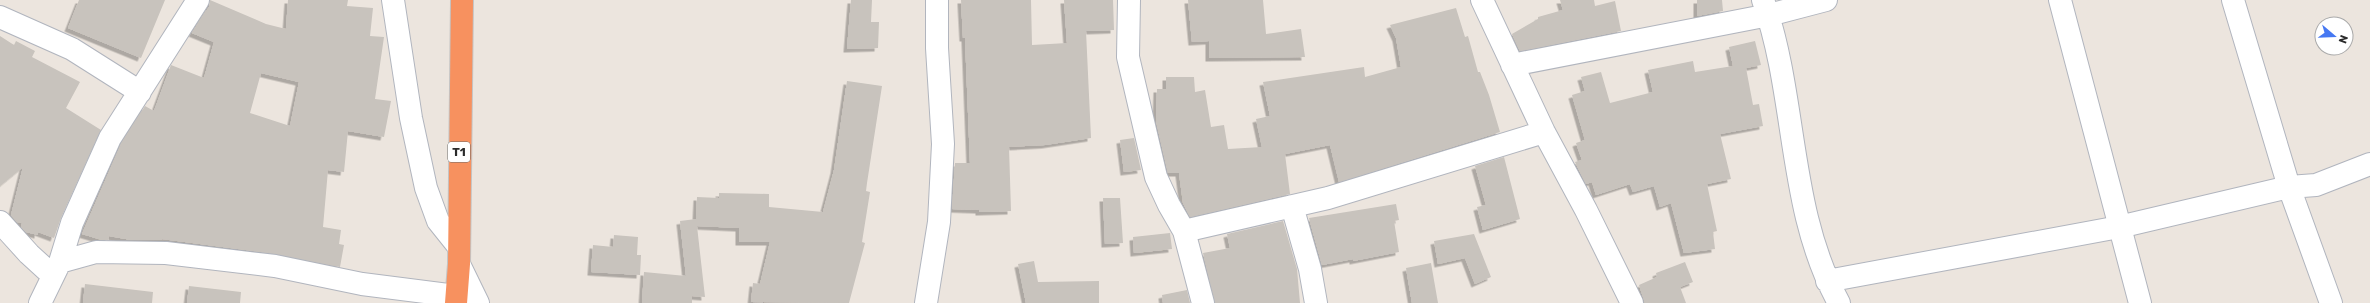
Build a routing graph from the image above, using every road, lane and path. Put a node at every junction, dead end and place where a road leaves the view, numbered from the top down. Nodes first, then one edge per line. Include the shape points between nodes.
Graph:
1 (198, 0) edge
2 (393, 0) edge
3 (462, 0) edge
4 (938, 0) edge
5 (1129, 0) edge
6 (1482, 0) edge
7 (1826, 0) edge
8 (2060, 0) edge
9 (2233, 0) edge
10 (1766, 7) edge
11 (0, 17) edge
12 (1512, 66) junction
13 (140, 92) junction
14 (1544, 132) junction
15 (2370, 164) edge
16 (2289, 187) junction
17 (1292, 206) junction
18 (0, 222) edge
19 (2119, 227) junction
20 (1184, 231) junction
21 (458, 255) junction
22 (57, 269) junction
23 (1827, 281) junction
24 (456, 300) edge
25 (40, 303) edge
26 (478, 303) edge
27 (926, 303) edge
28 (1203, 303) edge
29 (1316, 303) edge
30 (1632, 303) edge
31 (1839, 303) edge
32 (2140, 303) edge
33 (2331, 303) edge

1 - 13 street
2 - 21 street via 411,118 426,188 438,221
3 - 21 highway, T1
4 - 27 street via 937,48 943,144 939,222
5 - 20 street via 1128,57 1156,177
6 - 12 street
7 - 10 street
8 - 19 street
9 - 16 street
10 - 12 street
10 - 23 street via 1786,101 1802,199 1812,241
11 - 13 street via 72,49
12 - 14 street
13 - 22 street via 110,138 96,167 72,223
14 - 17 street via 1328,198
14 - 30 street
15 - 16 street via 2316,185
16 - 19 street
16 - 33 street
17 - 20 street
17 - 29 street via 1310,269
18 - 22 street via 29,254
19 - 23 street
19 - 32 street
20 - 28 street
21 - 24 highway, T1
21 - 26 street
22 - 24 street via 96,252 166,253 274,266
22 - 25 street
23 - 31 street

